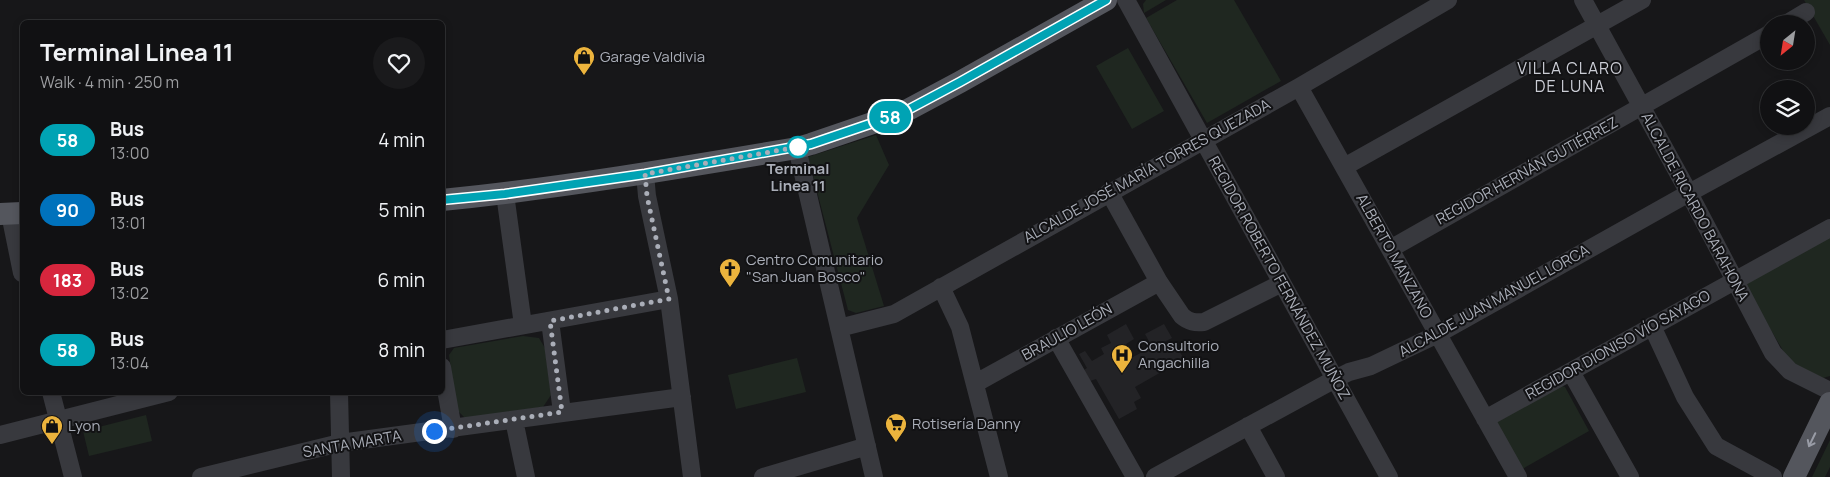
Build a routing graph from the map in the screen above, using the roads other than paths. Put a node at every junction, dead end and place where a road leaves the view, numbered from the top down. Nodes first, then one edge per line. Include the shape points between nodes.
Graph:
1 (1106, 0) edge
2 (1126, 0) edge
3 (1448, 0) edge
4 (1583, 0) edge
5 (1642, 0) edge
6 (1806, 12) dead end
7 (1801, 15) edge
8 (1597, 26) junction
9 (1760, 39) edge
10 (1299, 87) junction
11 (1641, 107) junction
12 (1830, 116) edge
13 (1203, 140) junction
14 (797, 148) junction
15 (1344, 167) junction
16 (645, 174) junction
17 (1109, 192) junction
18 (1689, 193) junction
19 (505, 194) junction
20 (445, 200) edge
21 (11, 214) edge
22 (1830, 228) edge
23 (1390, 249) junction
24 (20, 261) edge
25 (1734, 280) junction
26 (1159, 282) junction
27 (1282, 283) junction
28 (941, 287) junction
29 (669, 299) junction
30 (550, 321) junction
31 (523, 325) junction
32 (1652, 326) junction
33 (839, 328) junction
34 (1438, 334) junction
35 (1056, 338) junction
36 (445, 339) edge
37 (1571, 372) junction
38 (1335, 379) junction
39 (976, 383) junction
40 (445, 384) edge
41 (1830, 391) edge
42 (52, 395) edge
43 (158, 395) edge
44 (339, 395) edge
45 (682, 397) junction
46 (1830, 404) edge
47 (562, 412) junction
48 (1485, 419) junction
49 (514, 420) junction
50 (58, 421) junction
51 (1248, 426) junction
52 (453, 429) junction
53 (0, 435) edge
54 (340, 443) junction
55 (867, 446) junction
56 (1159, 476) edge
57 (73, 477) edge
58 (202, 477) edge
59 (341, 477) edge
60 (526, 477) edge
61 (692, 477) edge
62 (763, 477) edge
63 (874, 477) edge
64 (999, 477) edge
65 (1135, 477) edge
66 (1276, 477) edge
67 (1389, 477) edge
68 (1518, 477) edge
69 (1630, 477) edge
70 (1773, 477) edge
71 (1794, 477) edge

1 - 14 main road via 902,113
2 - 13 street, REGIDOR ROBERTO FERNÁNDEZ MUÑOZ
3 - 10 street, ALCALDE JOSÉ MARÍA TORRES QUEZADA
4 - 8 street, ALCALDE RICARDO BARAHONA
5 - 8 street
6 - 7 street
8 - 11 street, ALCALDE RICARDO BARAHONA
8 - 15 street
9 - 11 street, REGIDOR HERNÁN GUTIÉRREZ
10 - 13 street, ALCALDE JOSÉ MARÍA TORRES QUEZADA
10 - 15 street, ALBERTO MANZANO
11 - 18 street, ALCALDE RICARDO BARAHONA
11 - 23 street, REGIDOR HERNÁN GUTIÉRREZ
12 - 18 street, ALCALDE JUAN MANUEL LORCA
13 - 17 street, ALCALDE JOSÉ MARÍA TORRES QUEZADA
13 - 27 street, REGIDOR ROBERTO FERNÁNDEZ MUÑOZ
14 - 16 main road
14 - 33 street
15 - 23 street, ALBERTO MANZANO
16 - 19 main road
16 - 29 street
17 - 26 street
17 - 28 street, ALCALDE JOSÉ MARÍA TORRES QUEZADA
18 - 25 street, ALCALDE RICARDO BARAHONA
18 - 34 street, ALCALDE JUAN MANUEL LORCA
19 - 20 main road
19 - 31 street
21 - 24 street
22 - 25 street, REGIDOR DIONISO VÍO SAYAGO
23 - 34 street, ALBERTO MANZANO
25 - 32 street, REGIDOR DIONISO VÍO SAYAGO
25 - 41 street, ALCALDE RICARDO BARAHONA via 1773,353 1790,371
26 - 27 street via 1182,316 1198,323
26 - 35 street, BRAULIO LEÓN
27 - 38 street, REGIDOR ROBERTO FERNÁNDEZ MUÑOZ
28 - 33 street, ALCALDE JOSÉ MARÍA TORRES QUEZADA via 894,314
28 - 39 street via 960,327
29 - 30 street
29 - 45 street
30 - 31 street
30 - 47 street
31 - 36 street
32 - 37 street, REGIDOR DIONISO VÍO SAYAGO
32 - 70 street via 1685,397 1716,446
33 - 55 street
34 - 38 street, ALCALDE JUAN MANUEL LORCA
34 - 48 street, ALBERTO MANZANO
35 - 39 street, BRAULIO LEÓN
35 - 65 street
37 - 48 street, REGIDOR DIONISO VÍO SAYAGO
37 - 69 street
38 - 51 street, ALCALDE JUAN MANUEL LORCA
38 - 67 street, REGIDOR ROBERTO FERNÁNDEZ MUÑOZ
39 - 64 street
40 - 52 street
42 - 50 street
43 - 50 street
44 - 54 street
45 - 47 street, SANTA MARTA
45 - 61 street
46 -> 71 main road
47 - 49 street, SANTA MARTA
48 - 68 street, ALBERTO MANZANO
49 - 52 street, SANTA MARTA
49 - 60 street
50 - 53 street
50 - 57 street
51 - 56 street, ALCALDE JUAN MANUEL LORCA
51 - 66 street
52 - 54 street, SANTA MARTA
54 - 58 street, SANTA MARTA
54 - 59 street
55 - 62 street
55 - 63 street

